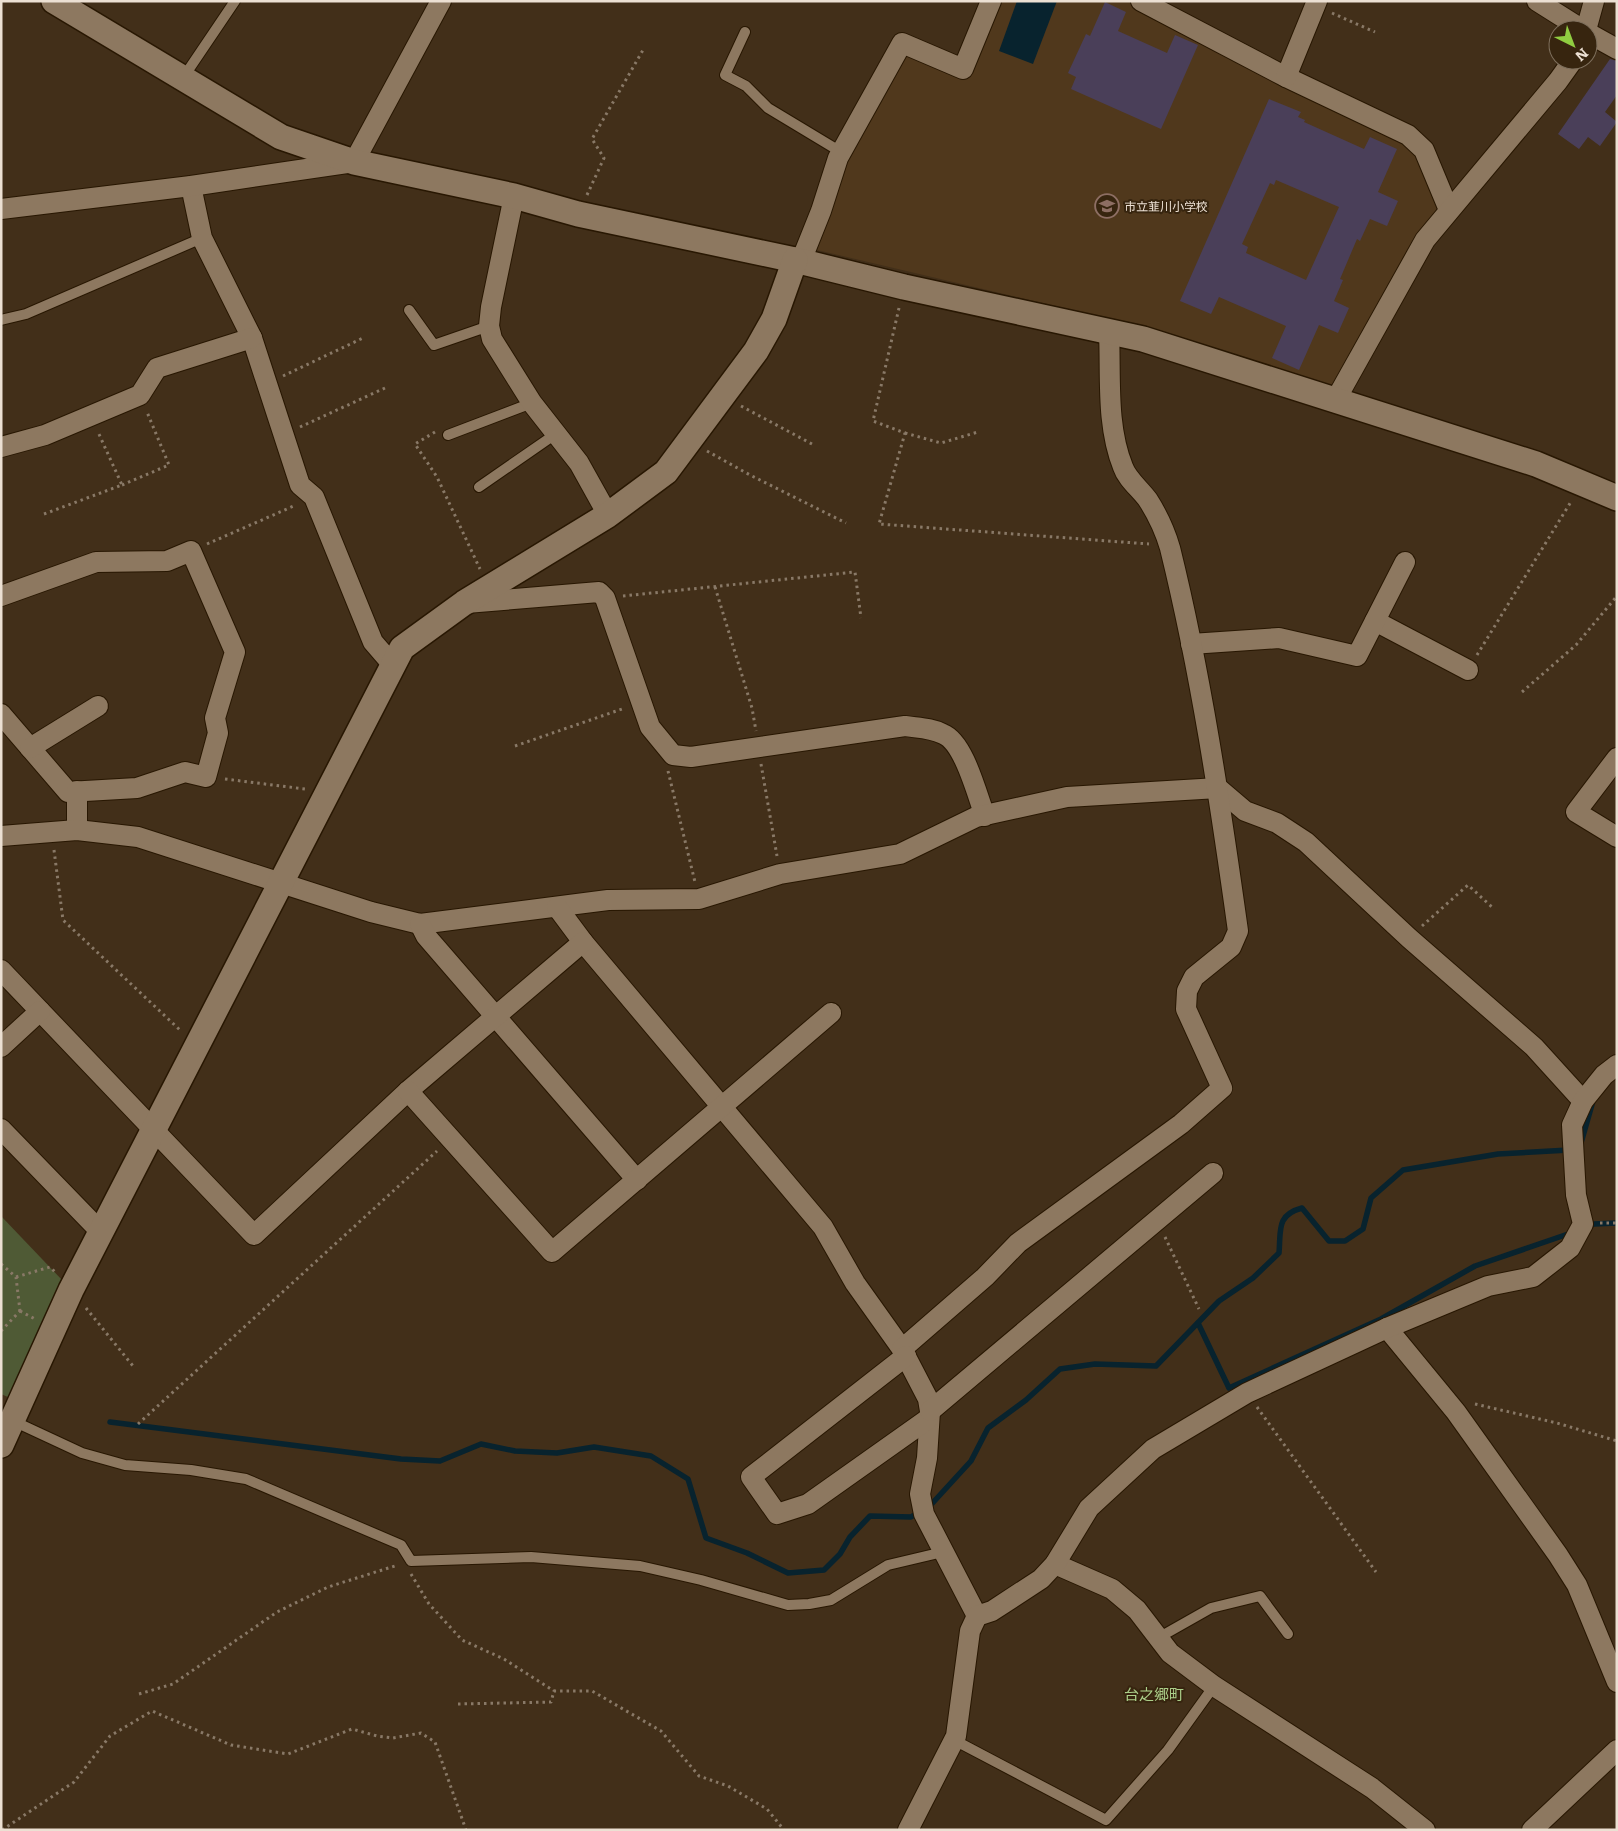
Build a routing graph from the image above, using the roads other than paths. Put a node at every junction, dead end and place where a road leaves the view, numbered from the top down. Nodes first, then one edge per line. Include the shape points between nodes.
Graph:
1 (54, 1) edge
2 (236, 1) edge
3 (440, 1) edge
4 (991, 1) edge
5 (1142, 1) edge
6 (1537, 1) edge
7 (1594, 1) edge
8 (1317, 3) edge
9 (1567, 20) edge
10 (1590, 20) edge
11 (745, 32) dead end
12 (1598, 39) edge
13 (1617, 49) edge
14 (1566, 70) edge
15 (183, 78) junction
16 (1286, 78) junction
17 (841, 152) junction
18 (354, 162) junction
19 (191, 186) junction
20 (514, 196) junction
21 (1, 209) edge
22 (1449, 210) junction
23 (202, 238) junction
24 (798, 260) junction
25 (409, 310) dead end
26 (1, 320) edge
27 (490, 326) junction
28 (1110, 332) junction
29 (252, 338) junction
30 (1335, 400) junction
31 (532, 403) junction
32 (444, 432) road end
33 (557, 433) junction
34 (1, 447) edge
35 (479, 487) dead end
36 (1617, 498) edge
37 (608, 515) junction
38 (1405, 562) dead end
39 (1, 596) edge
40 (464, 603) junction
41 (1375, 621) junction
42 (1192, 644) junction
43 (392, 664) junction
44 (1468, 670) road end
45 (98, 706) dead end
46 (1, 714) edge
47 (30, 748) junction
48 (1617, 758) edge
49 (1218, 788) junction
50 (78, 791) junction
51 (985, 816) junction
52 (77, 830) junction
53 (1, 836) edge
54 (1617, 837) edge
55 (280, 883) junction
56 (558, 907) junction
57 (420, 924) junction
58 (582, 942) junction
59 (1, 970) edge
60 (40, 1011) junction
61 (831, 1012) dead end
62 (495, 1017) junction
63 (1, 1047) edge
64 (1617, 1064) edge
65 (408, 1091) junction
66 (1583, 1101) junction
67 (723, 1108) junction
68 (1, 1129) edge
69 (153, 1130) junction
70 (1213, 1172) dead end
71 (637, 1180) junction
72 (100, 1231) junction
73 (1387, 1328) junction
74 (904, 1353) junction
75 (929, 1415) junction
76 (7, 1418) edge
77 (1, 1446) edge
78 (943, 1552) junction
79 (1055, 1564) junction
80 (977, 1616) junction
81 (1288, 1634) dead end
82 (1158, 1638) junction
83 (1617, 1682) edge
84 (1214, 1686) junction
85 (954, 1740) junction
86 (1617, 1750) edge
87 (908, 1830) edge
88 (1425, 1830) edge
89 (1532, 1830) edge

1 - 15 street
2 - 15 lane
3 - 18 street
4 - 17 street via 963,69 902,43
5 - 16 street
6 - 9 street
7 - 10 street
8 - 16 street
11 - 17 lane via 726,75 746,86 768,108
12 - 13 street
14 - 22 street
15 - 18 street via 281,137
16 - 22 street via 1408,134 1424,150
17 - 24 street
18 - 19 street
18 - 20 street
19 - 21 street
19 - 23 street
20 - 24 street via 578,214
20 - 27 street
22 - 30 street via 1425,240
23 - 26 lane via 26,314
23 - 29 street
24 - 28 street
24 - 37 street via 768,331 723,396 666,472
25 - 27 lane via 434,345
27 - 31 street via 492,340
28 - 30 street via 1143,339
28 - 42 street via 1113,428 1123,468 1148,500 1164,528
29 - 34 street via 157,368 140,395 45,435
29 - 43 street via 300,485 314,498 373,642
30 - 36 street via 1536,464
31 - 32 lane
31 - 33 street
33 - 35 lane
33 - 37 street via 579,463
37 - 40 street
38 - 41 street
39 - 50 street via 96,562 167,561 191,551 235,652 215,718 218,733 206,776 186,772 137,788
40 - 43 street via 402,648
40 - 51 street via 599,592 604,598 650,727 673,755 692,757 905,726 928,729 945,734 956,745
41 - 42 street via 1357,656 1279,638
41 - 44 street
42 - 49 street
43 - 55 street
45 - 47 street
46 - 47 street
47 - 50 street via 68,792
48 - 54 street via 1576,812
49 - 51 street via 1067,797
49 - 66 street via 1245,811 1277,823 1306,842 1409,938 1534,1046
49 - 74 street via 1238,931 1231,947 1194,977 1187,991 1186,1009 1222,1088 1181,1124 1018,1243
50 - 52 street
51 - 56 street via 900,854 780,874 699,899 608,900
52 - 53 street
52 - 55 street via 138,837
55 - 57 street
55 - 69 street
56 - 57 street
56 - 58 street
57 - 62 street via 426,936
58 - 62 street
58 - 67 street
59 - 60 street
60 - 63 street
60 - 69 street
61 - 67 street
62 - 65 street
62 - 71 street
64 - 66 street
65 - 69 street via 254,1235
65 - 71 street via 552,1252
66 - 73 street via 1572,1124 1576,1195 1583,1224 1570,1248 1533,1277 1488,1286
67 - 71 street
67 - 74 street via 823,1227 855,1283
68 - 72 street
69 - 72 street
70 - 75 street
72 - 76 street
73 - 79 street via 1247,1393 1153,1449 1088,1508
73 - 83 street via 1451,1406 1558,1555 1576,1585
74 - 75 street via 928,1398
74 - 75 street via 751,1477 777,1514 808,1504
75 - 78 street via 927,1458 920,1494 924,1514
76 - 77 street
76 - 78 lane via 82,1453 125,1465 192,1470 246,1480 401,1545 411,1561 531,1557 640,1566 788,1605 831,1600 888,1565
78 - 80 street
79 - 80 street via 1041,1579 992,1611
79 - 82 street via 1112,1589 1137,1610
80 - 85 street via 970,1631
81 - 82 lane via 1260,1596 1210,1608
82 - 84 street via 1170,1653
84 - 85 lane via 1168,1750 1106,1820
84 - 88 street via 1372,1788
85 - 87 street
86 - 89 street

